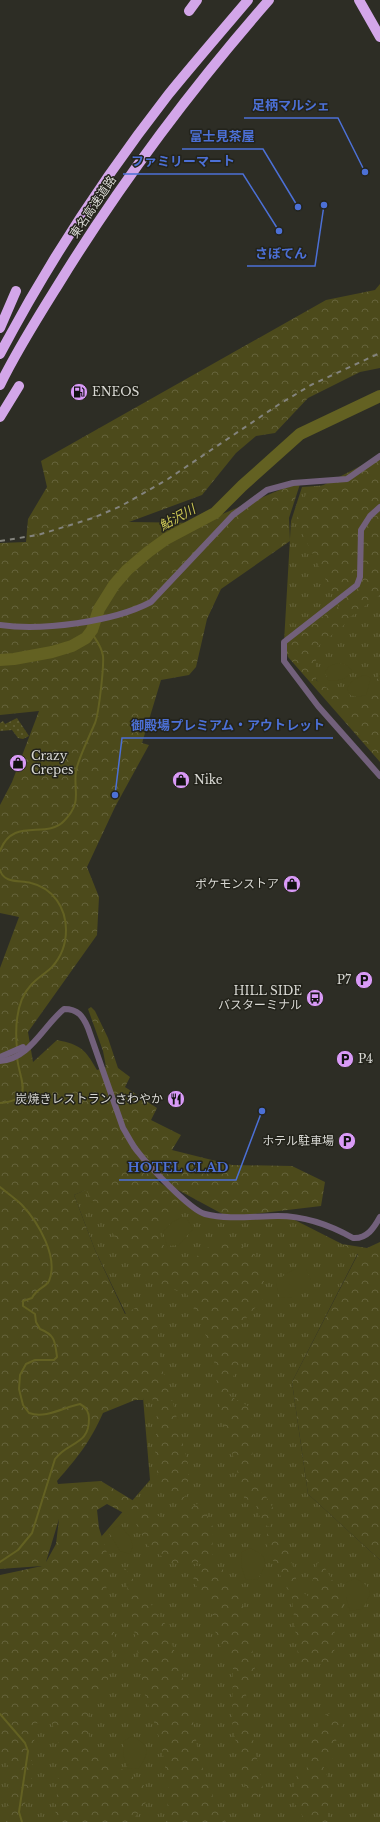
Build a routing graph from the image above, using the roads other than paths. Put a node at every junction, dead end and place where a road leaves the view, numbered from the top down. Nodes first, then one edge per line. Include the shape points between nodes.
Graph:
1 (197, 0) edge
2 (248, 0) edge
3 (269, 0) edge
4 (359, 0) edge
5 (189, 11) dead end
6 (380, 37) edge
7 (16, 291) dead end
8 (0, 328) edge
9 (0, 354) edge
10 (0, 384) edge
11 (19, 386) dead end
12 (0, 417) edge
13 (380, 456) edge
14 (380, 507) edge
15 (0, 625) edge
16 (380, 776) edge
17 (1, 1059) edge
18 (380, 1217) edge

1 - 5 highway
2 - 9 highway, 東名高速道路 via 168,96 111,172 82,215
3 - 10 highway, 東名高速道路 via 134,169 68,269
4 - 6 highway
7 - 8 highway
11 - 12 highway
13 - 15 street via 347,479 293,483 267,490 229,519 151,602 136,610 65,624 15,627
14 - 16 street via 361,530 360,577 357,585 284,642 283,650 284,661 318,706
17 - 18 street via 32,1044 55,1016 64,1010 76,1011 81,1014 88,1028 129,1139 143,1158 197,1211 212,1215 259,1218 295,1217 325,1223 353,1238 368,1234

